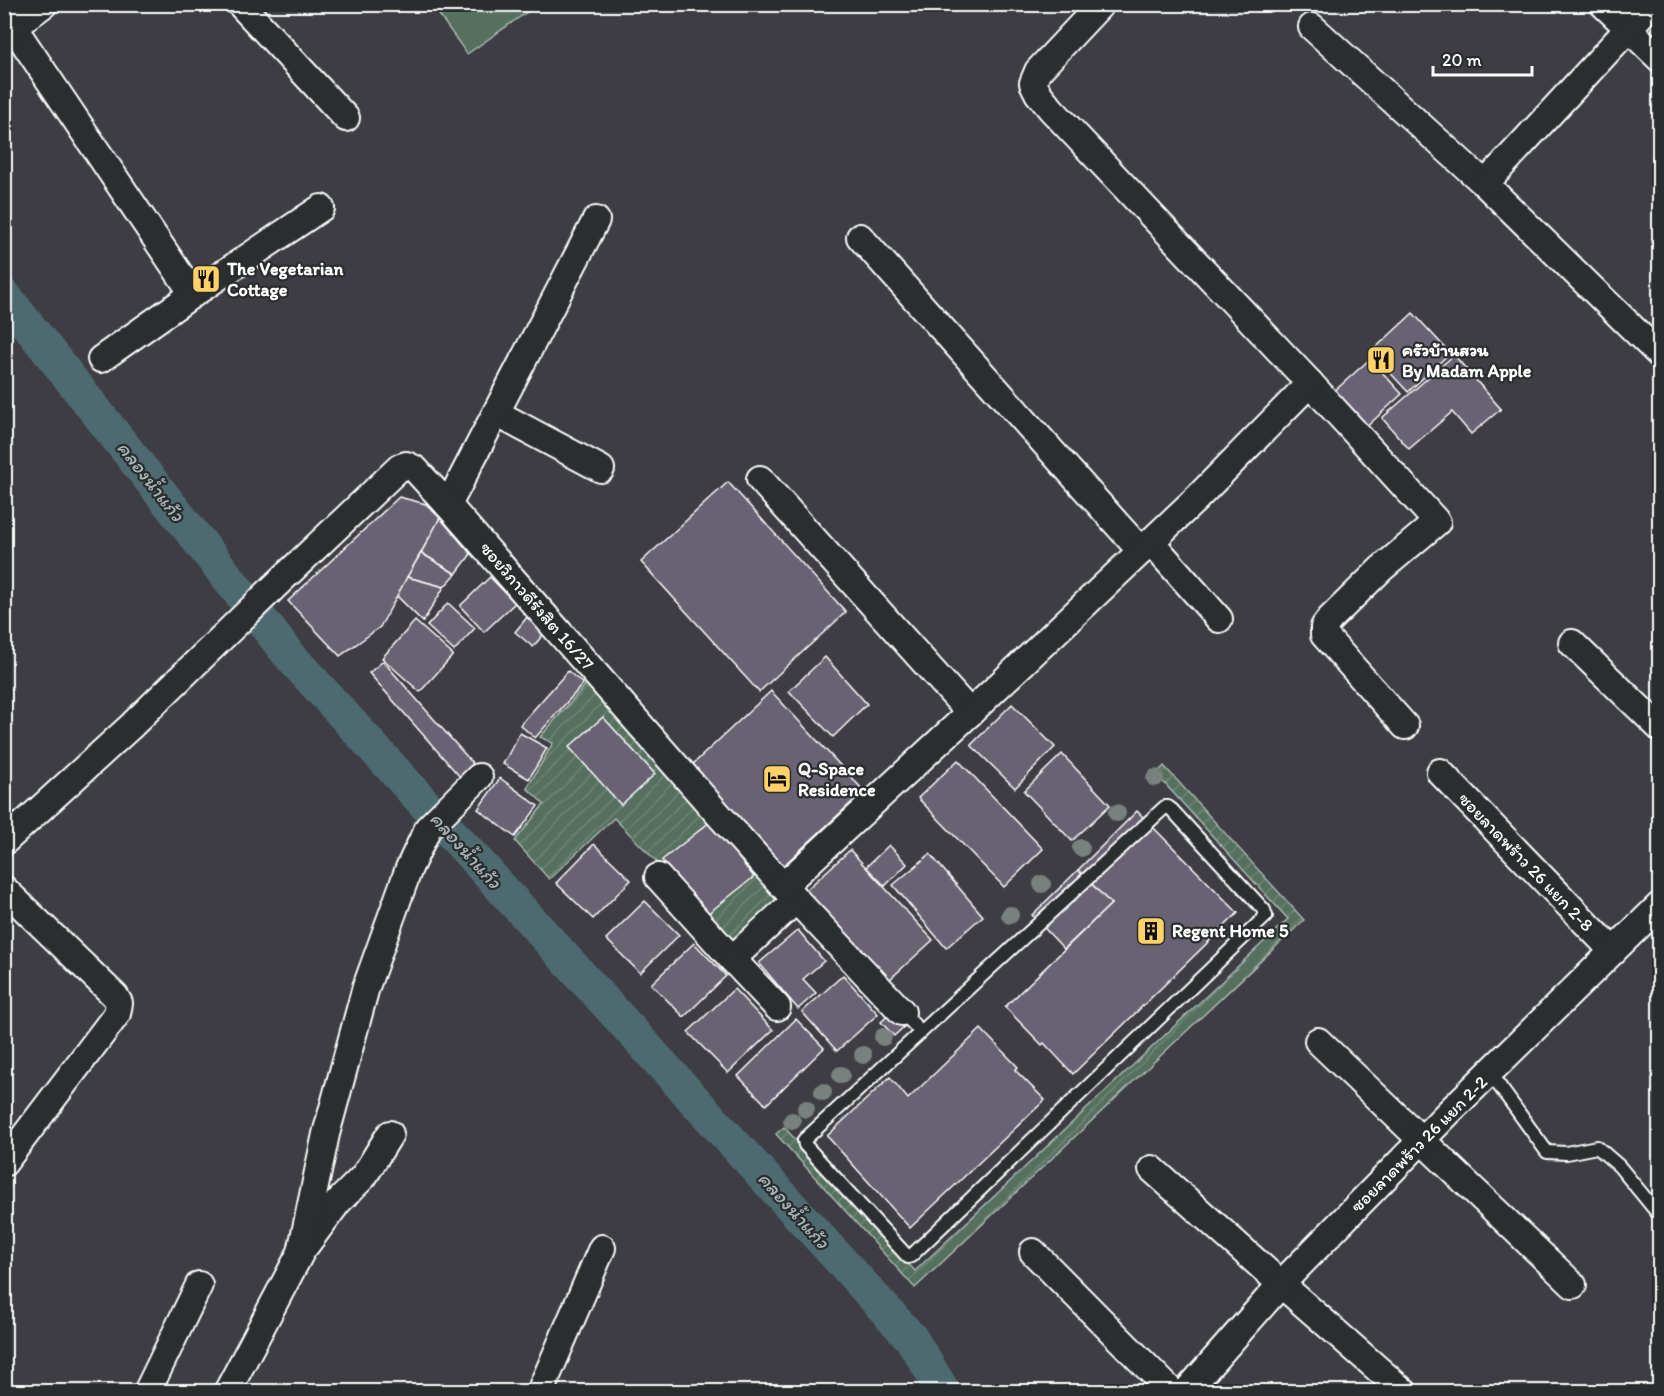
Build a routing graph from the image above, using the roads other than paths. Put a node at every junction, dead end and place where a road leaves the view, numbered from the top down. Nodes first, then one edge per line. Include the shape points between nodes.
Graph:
1 (44, 4) edge
2 (240, 4) edge
3 (1101, 4) edge
4 (1603, 4) edge
5 (1651, 4) edge
6 (8, 25) edge
7 (1312, 27) dead end
8 (1628, 28) junction
9 (1659, 59) edge
10 (346, 117) dead end
11 (1485, 184) junction
12 (321, 208) dead end
13 (597, 220) dead end
14 (860, 237) dead end
15 (193, 294) junction
16 (1659, 355) edge
17 (101, 359) dead end
18 (1310, 383) junction
19 (496, 413) junction
20 (601, 469) dead end
21 (760, 479) dead end
22 (448, 505) junction
23 (1146, 546) junction
24 (1219, 619) dead end
25 (1572, 643) dead end
26 (970, 713) junction
27 (1405, 726) dead end
28 (1659, 728) edge
29 (1440, 772) dead end
30 (480, 777) dead end
31 (4, 842) edge
32 (658, 877) dead end
33 (4, 888) edge
34 (790, 893) junction
35 (1659, 905) edge
36 (1613, 951) junction
37 (732, 959) junction
38 (777, 1007) dead end
39 (902, 1012) joint
40 (921, 1032) junction
41 (1318, 1041) dead end
42 (1490, 1073) junction
43 (390, 1134) dead end
44 (1422, 1141) junction
45 (4, 1163) edge
46 (1152, 1169) dead end
47 (1659, 1216) edge
48 (602, 1248) dead end
49 (301, 1252) junction
50 (1033, 1252) dead end
51 (1281, 1284) junction
52 (199, 1285) dead end
53 (1573, 1285) dead end
54 (147, 1392) edge
55 (227, 1392) edge
56 (540, 1392) edge
57 (1172, 1392) edge
58 (1186, 1392) edge
59 (1404, 1392) edge

1 - 6 street
2 - 10 street
3 - 18 street via 1038,71 1033,83 1038,93
4 - 8 street
5 - 8 street
6 - 15 street
7 - 11 street
8 - 9 street
8 - 11 street
11 - 16 street
12 - 15 street
13 - 19 street
14 - 23 street
15 - 17 street
18 - 23 street
18 - 27 street via 1437,522 1381,569 1324,627 1324,635
19 - 20 street
19 - 22 street
21 - 26 street
22 - 31 street, ซอยวิภาวดีรังสิต 16/27 via 415,469 400,467 130,727
22 - 34 street, ซอยวิภาวดีรังสิต 16/27 via 724,811
23 - 24 street
23 - 26 street
25 - 28 street
26 - 34 street
29 - 36 street, ซอยลาดพร้าว 26 แยก 2-8
30 - 49 street via 428,828 409,868 366,987 326,1134
32 - 37 street
33 - 45 street via 119,1003 117,1014
34 - 37 street
34 - 39 street, ซอยวิภาวดีรังสิต 16/27
35 - 36 street, ซอยลาดพร้าว 26 แยก 2-2
36 - 42 street, ซอยลาดพร้าว 26 แยก 2-2
37 - 38 street
39 - 40 lane
40 - 40 lane via 1165,807 1266,913 908,1257 804,1140
41 - 44 street
42 - 44 street, ซอยลาดพร้าว 26 แยก 2-2
42 - 47 lane via 1547,1152 1597,1147 1619,1166
43 - 49 street via 364,1176 338,1202
44 - 51 street, ซอยลาดพร้าว 26 แยก 2-2
44 - 53 street
46 - 51 street
48 - 56 street
49 - 55 street
50 - 57 street
51 - 58 street, ซอยลาดพร้าว 26 แยก 2-2
51 - 59 street
52 - 54 street

